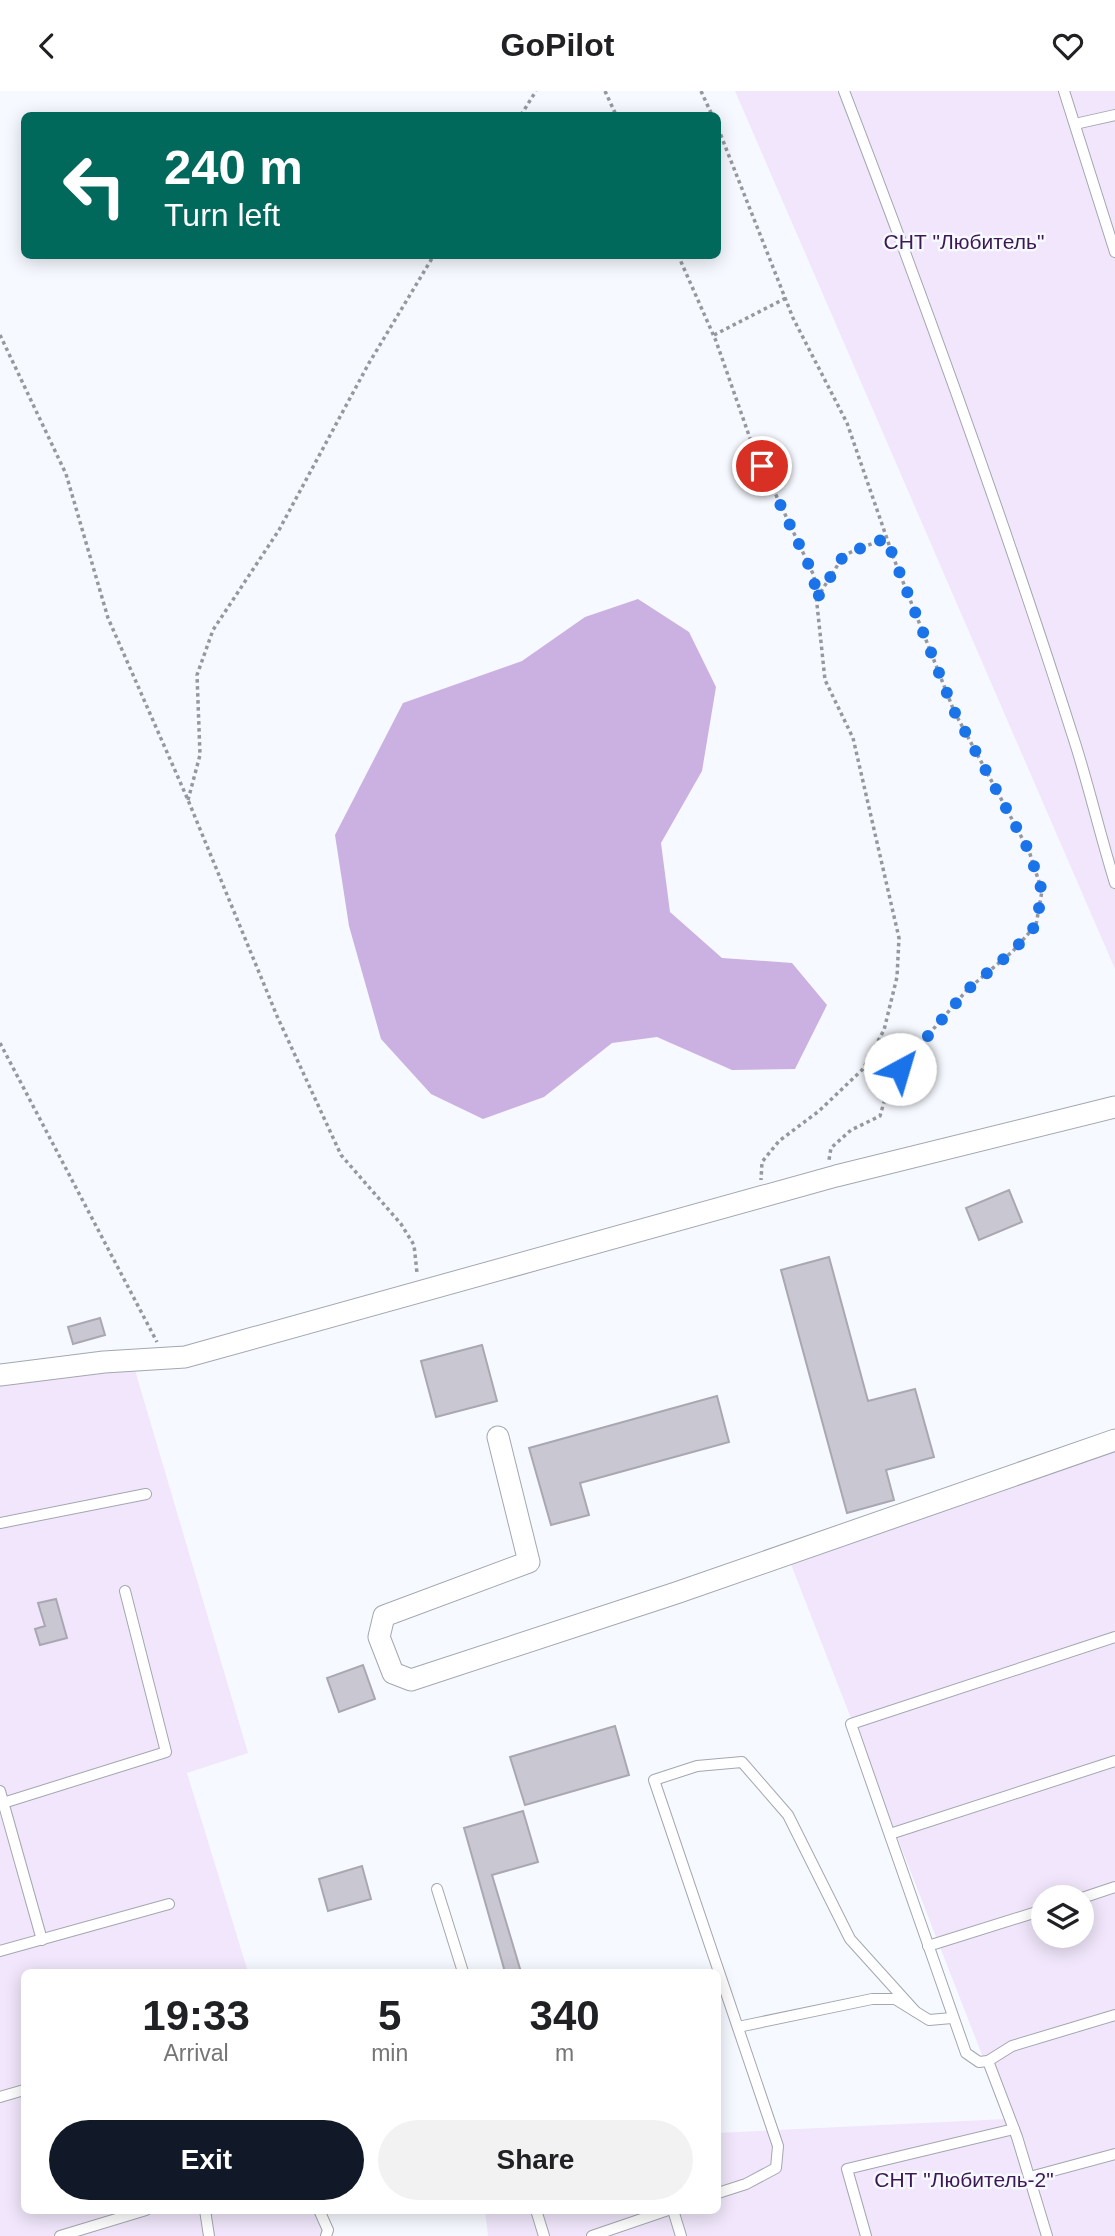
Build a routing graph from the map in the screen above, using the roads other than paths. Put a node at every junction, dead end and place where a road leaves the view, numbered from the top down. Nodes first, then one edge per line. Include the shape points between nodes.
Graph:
1 (844, 91) edge
2 (1064, 91) edge
3 (1115, 115) edge
4 (1075, 124) junction
5 (1111, 225) edge
6 (1115, 252) edge
7 (1115, 883) edge
8 (1115, 1107) edge
9 (0, 1375) edge
10 (498, 1437) dead end
11 (1115, 1440) edge
12 (146, 1494) dead end
13 (0, 1523) edge
14 (125, 1591) dead end
15 (1115, 1637) edge
16 (1115, 1761) edge
17 (2, 1797) edge
18 (890, 1834) junction
19 (1115, 1887) edge
20 (438, 1889) dead end
21 (1094, 1894) edge
22 (169, 1904) dead end
23 (1031, 1914) edge
24 (42, 1940) junction
25 (928, 1946) junction
26 (0, 1951) edge
27 (462, 1969) edge
28 (718, 1969) edge
29 (721, 1977) edge
30 (915, 2011) junction
31 (1115, 2015) edge
32 (952, 2018) junction
33 (738, 2027) junction
34 (988, 2061) junction
35 (21, 2091) edge
36 (0, 2097) edge
37 (1014, 2129) junction
38 (1115, 2154) edge
39 (1030, 2177) junction
40 (721, 2192) edge
41 (133, 2214) edge
42 (206, 2214) edge
43 (321, 2214) edge
44 (537, 2214) edge
45 (659, 2214) edge
46 (673, 2214) edge
47 (60, 2236) edge
48 (209, 2236) edge
49 (326, 2236) edge
50 (544, 2236) edge
51 (592, 2236) edge
52 (681, 2236) edge
53 (866, 2236) edge
54 (1047, 2236) edge

1 - 7 lane via 1000,515
2 - 4 lane
3 - 4 lane
4 - 5 lane
5 - 6 lane
8 - 9 street via 827,1179 185,1357
10 - 11 street via 529,1562 384,1616 379,1637 393,1672 411,1680
12 - 13 lane
14 - 17 lane via 166,1752
15 - 18 lane via 851,1724
16 - 18 lane
17 - 24 lane
18 - 25 lane
19 - 21 lane
20 - 27 lane
22 - 24 lane
23 - 25 lane
24 - 26 lane
25 - 32 lane
28 - 30 lane via 654,1780 697,1766 742,1762 788,1815 850,1939
29 - 33 lane
30 - 32 lane via 929,2020
30 - 33 lane via 895,1999 872,1999
31 - 34 lane via 1012,2046
32 - 34 lane via 966,2053 979,2062
33 - 40 lane via 778,2146 776,2168
34 - 37 lane
35 - 36 lane
37 - 39 lane
37 - 53 lane via 847,2169
38 - 39 lane
39 - 54 lane
41 - 47 lane
42 - 48 lane
43 - 49 lane
44 - 50 lane
45 - 51 lane
46 - 52 lane

